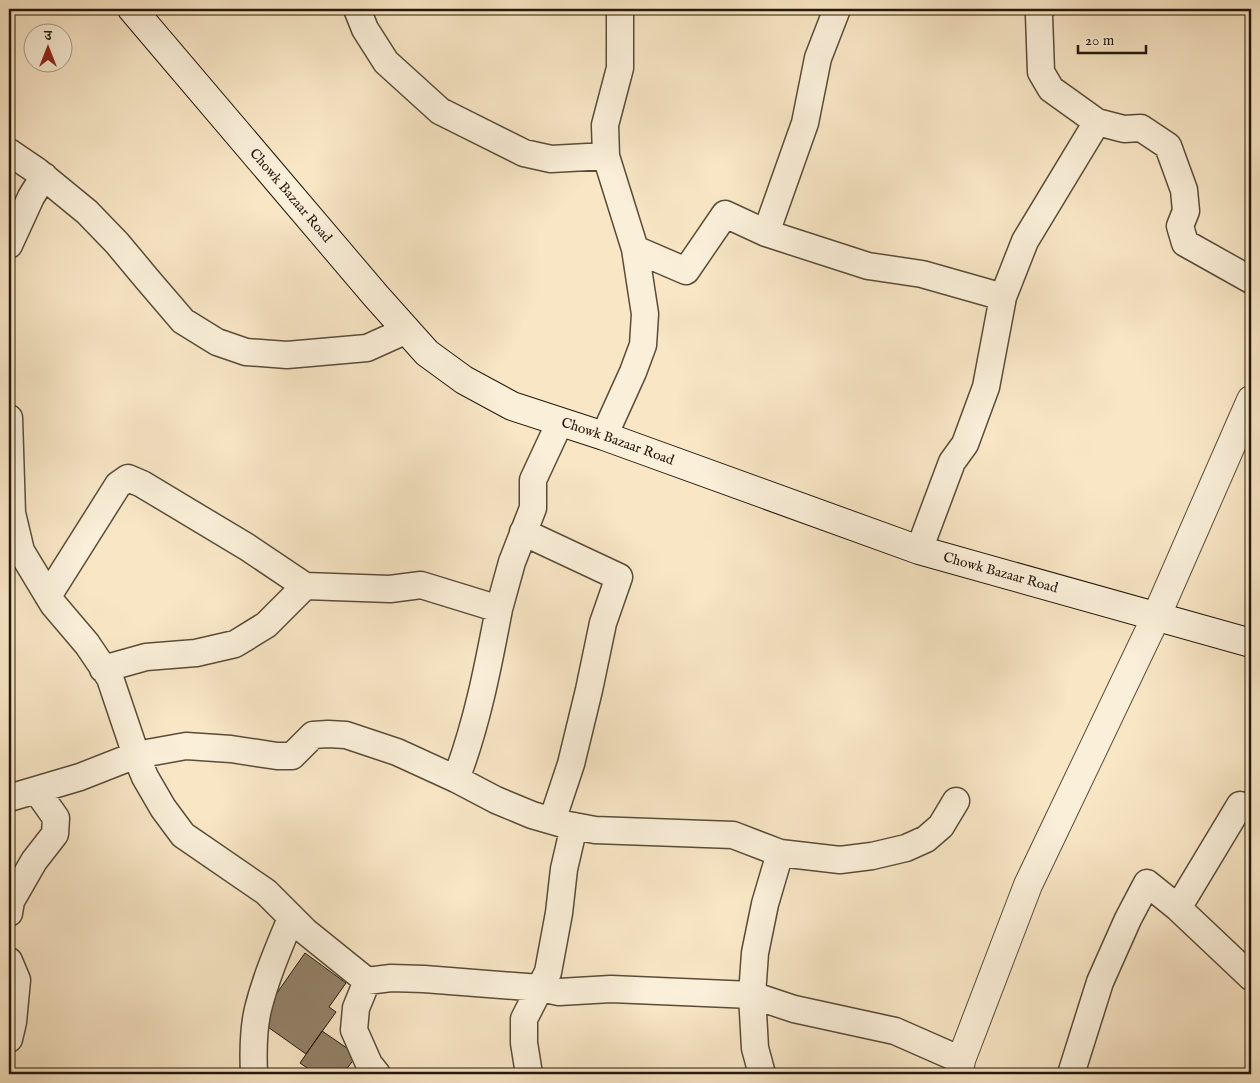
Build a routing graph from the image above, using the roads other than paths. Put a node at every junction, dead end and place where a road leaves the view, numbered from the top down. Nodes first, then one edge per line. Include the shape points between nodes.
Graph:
1 (132, 9) edge
2 (357, 9) edge
3 (620, 9) edge
4 (837, 9) edge
5 (1041, 9) edge
6 (1097, 122) junction
7 (9, 152) edge
8 (606, 156) junction
9 (44, 176) junction
10 (766, 233) junction
11 (9, 245) edge
12 (635, 249) junction
13 (1251, 280) edge
14 (1003, 298) junction
15 (407, 330) junction
16 (1251, 400) edge
17 (9, 418) edge
18 (560, 422) junction
19 (604, 436) junction
20 (523, 532) junction
21 (919, 550) junction
22 (306, 586) junction
23 (48, 596) junction
24 (499, 609) junction
25 (1156, 618) junction
26 (1251, 643) edge
27 (103, 668) junction
28 (136, 755) junction
29 (456, 779) junction
30 (37, 791) junction
31 (9, 798) edge
32 (956, 801) dead end
33 (1240, 804) dead end
34 (563, 823) junction
35 (780, 853) junction
36 (1178, 908) junction
37 (9, 912) edge
38 (291, 918) junction
39 (9, 961) edge
40 (1251, 976) edge
41 (368, 981) junction
42 (540, 988) junction
43 (752, 995) junction
44 (9, 1039) edge
45 (960, 1067) edge
46 (254, 1074) edge
47 (377, 1074) edge
48 (529, 1074) edge
49 (762, 1074) edge
50 (1071, 1074) edge

1 - 15 main road, Chowk Bazaar Road
2 - 8 street via 365,29 386,62 440,111 524,153 551,159
3 - 8 street via 620,68 605,125
4 - 10 street via 818,58 805,123
5 - 6 street via 1041,72 1051,89
6 - 13 street via 1124,129 1141,128 1168,146 1184,190 1186,211 1180,226 1185,243
6 - 14 street via 1026,241
7 - 9 street
8 - 12 street
9 - 11 street
9 - 15 street via 87,212 117,243 183,321 218,342 246,352 287,355 368,348
10 - 12 street via 725,214 686,271
10 - 14 street via 868,266 922,274
12 - 19 street via 645,314 643,345
14 - 21 street via 986,387 965,444 952,462
15 - 18 main road, Chowk Bazaar Road via 427,353 464,380 512,406
16 - 25 main road
17 - 23 street via 12,513 21,551
18 - 19 main road, Chowk Bazaar Road
18 - 20 street via 533,480 533,508
19 - 21 main road, Chowk Bazaar Road
20 - 24 street
20 - 34 street via 619,577 603,624 571,764
21 - 25 main road, Chowk Bazaar Road
22 - 23 street via 247,547 128,478 118,485
22 - 24 street via 390,589 421,585
22 - 27 street via 266,625 235,644 196,653 146,657
23 - 27 street
24 - 29 street via 478,712
25 - 26 main road, Chowk Bazaar Road
25 - 45 main road via 1028,885
27 - 28 street via 110,678
28 - 29 street via 186,746 292,756 313,735 346,735 397,752
28 - 30 street
28 - 38 street via 145,778 182,835 266,892
29 - 34 street via 532,815
30 - 31 street
30 - 37 street via 56,818 55,834 10,901
32 - 35 street via 940,826 926,839 906,848 840,860
33 - 36 street
34 - 35 street via 622,832 733,835
34 - 42 street via 564,869 548,972
35 - 43 street via 755,953
36 - 40 street
36 - 50 street via 1147,883 1100,982
38 - 41 street
38 - 46 street via 258,1009
39 - 44 street via 17,980
41 - 42 street via 424,979
41 - 47 street via 356,1008 354,1030 368,1064
42 - 43 street via 559,992 611,989
42 - 48 street via 524,1019
43 - 45 street via 794,1009 895,1031
43 - 49 street via 754,1048

